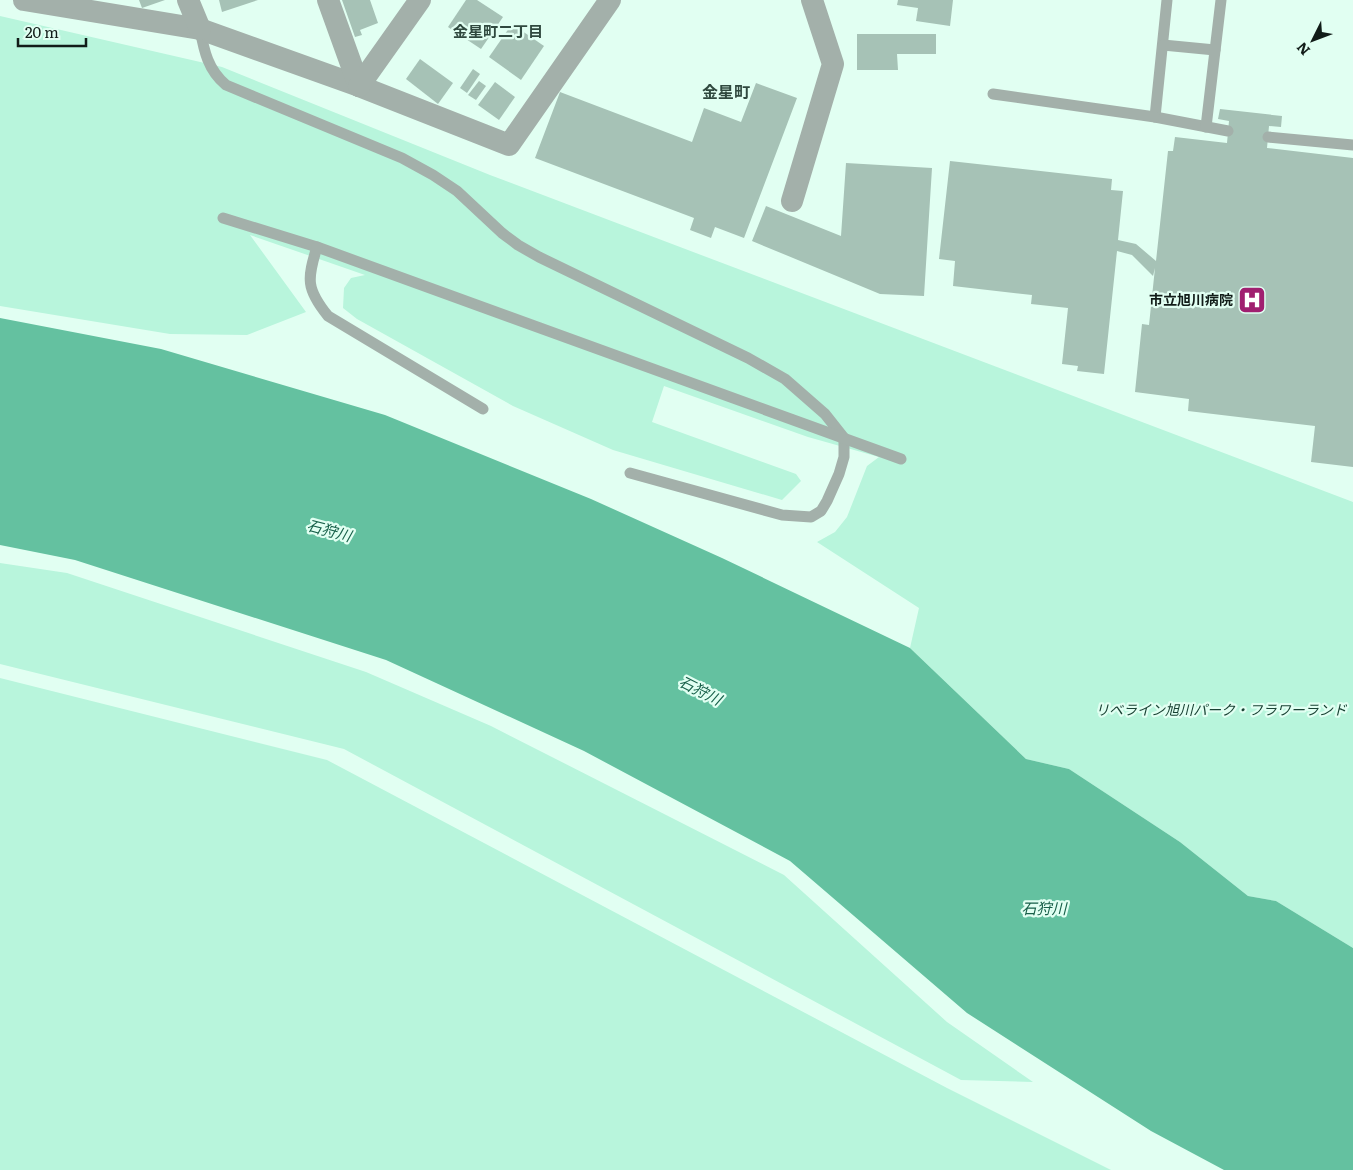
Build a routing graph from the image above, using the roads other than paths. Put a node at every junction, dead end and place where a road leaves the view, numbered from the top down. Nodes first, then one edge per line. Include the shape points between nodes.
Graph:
1 (24, 0) edge
2 (188, 0) edge
3 (328, 0) edge
4 (420, 0) edge
5 (610, 0) edge
6 (812, 0) edge
7 (1167, 0) edge
8 (1221, 0) edge
9 (200, 29) junction
10 (1163, 45) junction
11 (1215, 50) junction
12 (359, 86) junction
13 (994, 94) dead end
14 (1156, 117) junction
15 (1206, 127) junction
16 (1228, 131) dead end
17 (1268, 137) dead end
18 (1353, 145) edge
19 (792, 201) dead end
20 (223, 218) dead end
21 (317, 247) junction
22 (483, 409) dead end
23 (844, 438) junction
24 (901, 459) dead end
25 (630, 473) dead end

1 - 9 street
2 - 9 street
3 - 12 street
4 - 12 street
5 - 12 street via 509,145
6 - 19 street via 833,64
7 - 10 lane
8 - 11 lane
9 - 12 street
9 - 23 lane via 212,71 226,85 402,158 433,175 518,245 785,379 825,414
10 - 11 lane
10 - 14 lane
11 - 15 lane
13 - 14 lane
14 - 15 lane
15 - 16 lane
17 - 18 lane
20 - 21 lane
21 - 22 lane via 310,284 328,316
21 - 23 lane
23 - 24 lane
23 - 25 lane via 844,457 827,502 821,511 810,517 782,515

